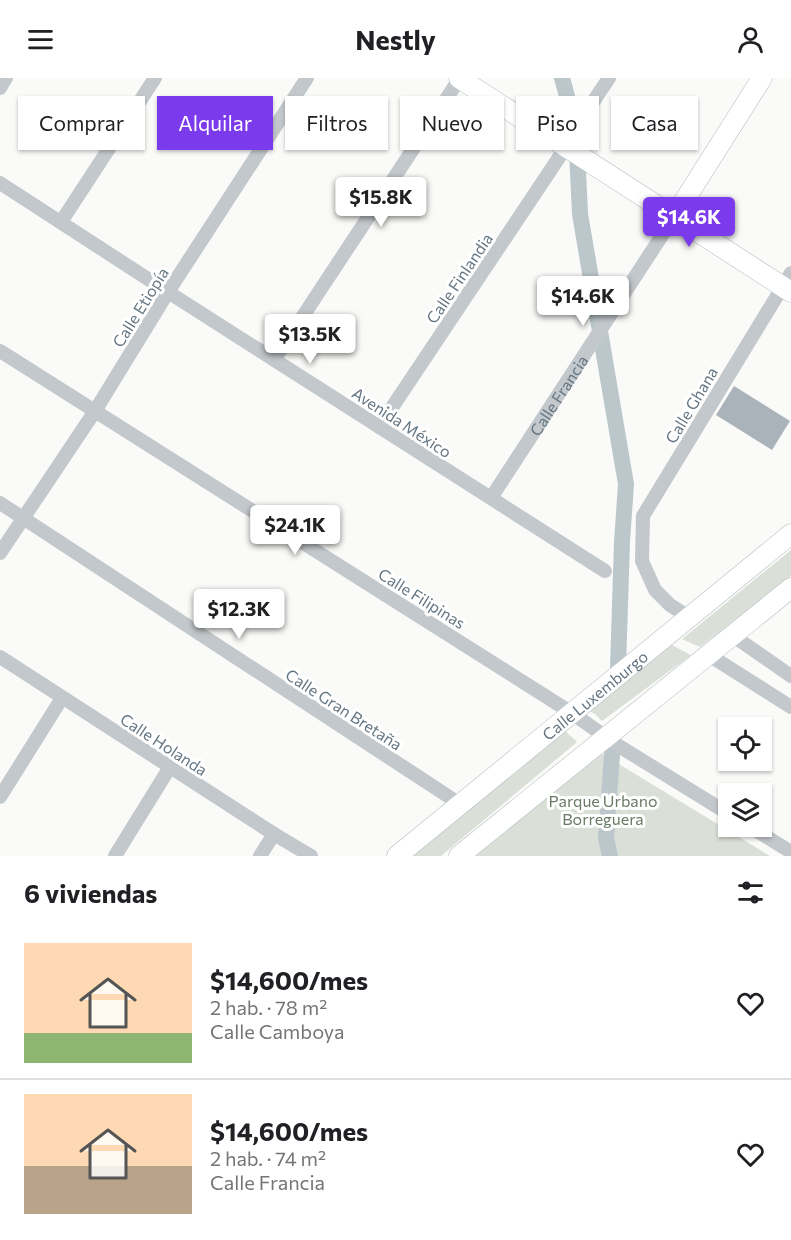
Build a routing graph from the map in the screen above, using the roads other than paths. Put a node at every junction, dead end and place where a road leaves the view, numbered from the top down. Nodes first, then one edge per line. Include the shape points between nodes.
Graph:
1 (6, 78) edge
2 (155, 78) edge
3 (307, 78) edge
4 (460, 78) edge
5 (609, 78) edge
6 (762, 78) edge
7 (0, 88) edge
8 (597, 96) edge
9 (516, 115) edge
10 (570, 150) joint
11 (0, 183) edge
12 (674, 217) junction
13 (61, 222) junction
14 (788, 284) edge
15 (168, 292) junction
16 (0, 351) edge
17 (274, 360) junction
18 (95, 411) junction
19 (379, 427) junction
20 (490, 498) junction
21 (0, 503) edge
22 (23, 518) junction
23 (791, 534) edge
24 (0, 553) edge
25 (605, 571) dead end
26 (791, 588) edge
27 (689, 617) junction
28 (732, 636) junction
29 (709, 655) junction
30 (0, 657) edge
31 (791, 676) edge
32 (62, 698) junction
33 (791, 707) edge
34 (572, 713) junction
35 (608, 740) junction
36 (170, 767) junction
37 (0, 797) edge
38 (460, 804) junction
39 (718, 807) edge
40 (274, 834) junction
41 (767, 837) edge
42 (791, 852) edge
43 (115, 856) edge
44 (260, 856) edge
45 (311, 856) edge
46 (396, 856) edge
47 (459, 856) edge

1 - 7 street
2 - 13 street
3 - 15 street, Calle Etiopía
4 - 9 street
4 - 17 street
5 - 8 street
6 - 12 street, Calle Francia
10 - 12 street
10 - 19 street, Calle Finlandia
11 - 13 street, Avenida México
12 - 14 street
12 - 20 street, Calle Francia
13 - 15 street, Avenida México
14 - 27 street, Calle Ghana via 643,516 642,561 655,590
15 - 17 street, Avenida México
15 - 18 street, Calle Etiopía
16 - 18 street, Calle Filipinas
17 - 19 street, Avenida México
18 - 22 street, Calle Etiopía
18 - 34 street, Calle Filipinas
19 - 20 street, Avenida México
20 - 25 street, Avenida México
21 - 22 street, Calle Gran Bretaña
22 - 24 street, Calle Etiopía
22 - 38 street, Calle Gran Bretaña
23 - 27 street, Calle Luxemburgo
26 - 28 street
27 - 34 street, Calle Luxemburgo
28 - 29 street
28 - 31 street
29 - 33 street
29 - 35 street
30 - 32 street, Calle Holanda
32 - 36 street, Calle Holanda
32 - 37 street
34 - 35 street, Calle Filipinas
34 - 38 street, Calle Luxemburgo
35 - 39 street, Calle Filipinas
35 - 47 street
36 - 40 street, Calle Holanda
36 - 43 street
38 - 46 street, Calle Luxemburgo
40 - 44 street
40 - 45 street, Calle Holanda
41 - 42 street

